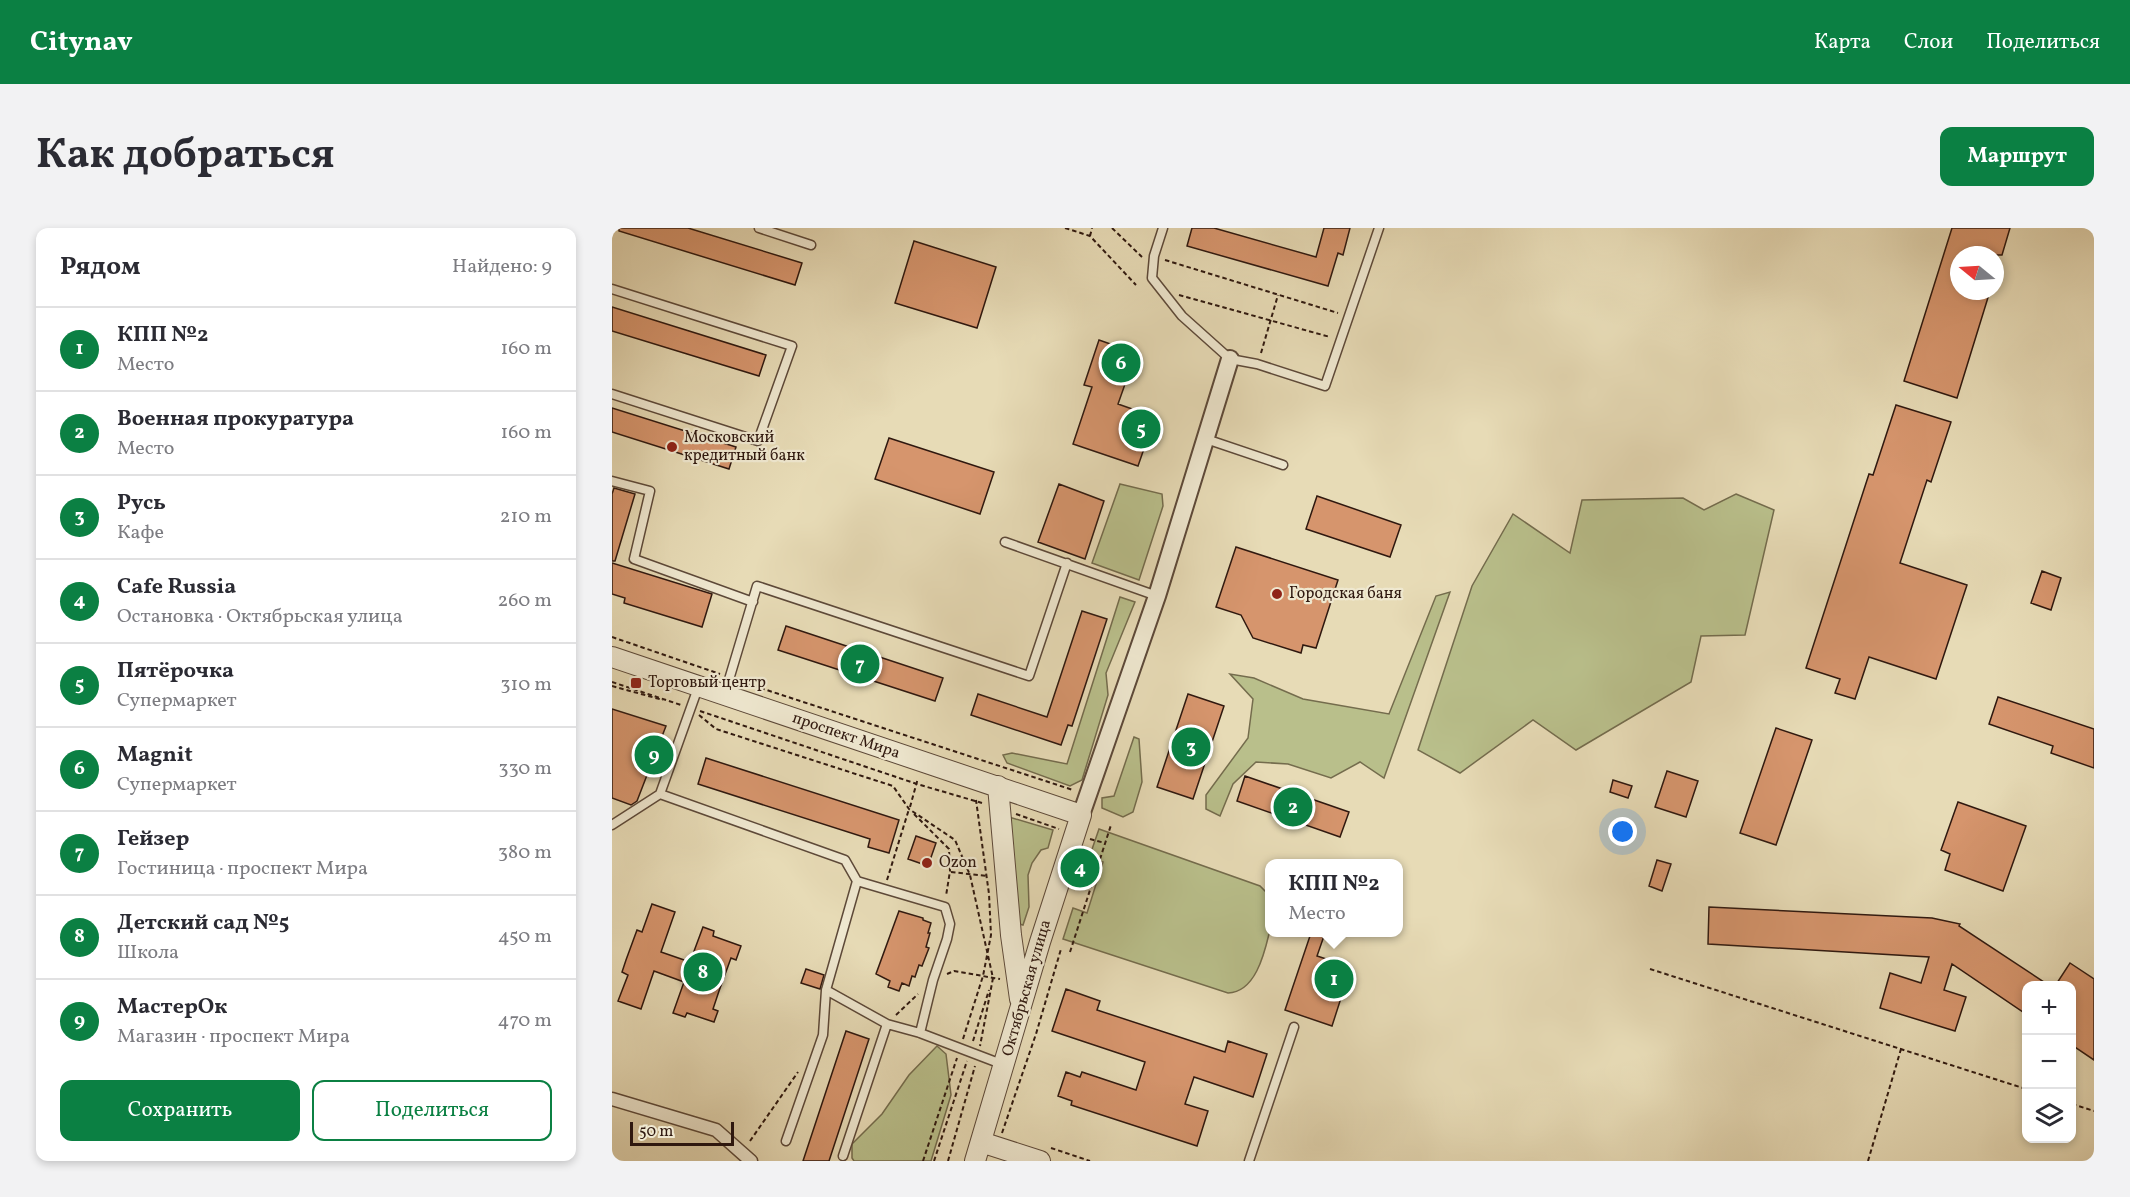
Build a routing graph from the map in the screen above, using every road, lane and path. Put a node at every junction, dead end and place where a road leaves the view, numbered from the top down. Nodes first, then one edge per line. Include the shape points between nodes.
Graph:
1 (759, 228) edge
2 (1065, 228) edge
3 (1092, 228) edge
4 (1112, 228) edge
5 (1163, 228) edge
6 (1379, 228) edge
7 (1090, 236) junction
8 (812, 245) dead end
9 (1154, 256) junction
10 (1144, 259) dead end
11 (1136, 285) dead end
12 (612, 288) edge
13 (1159, 289) junction
14 (1278, 295) junction
15 (1349, 316) junction
16 (1270, 320) junction
17 (1342, 340) junction
18 (1230, 358) junction
19 (1257, 364) junction
20 (612, 394) edge
21 (1206, 439) junction
22 (1282, 465) dead end
23 (612, 481) edge
24 (1005, 542) dead end
25 (1067, 563) junction
26 (1157, 596) junction
27 (753, 602) junction
28 (612, 637) edge
29 (612, 657) edge
30 (612, 682) edge
31 (699, 685) junction
32 (727, 685) junction
33 (612, 686) edge
34 (691, 708) junction
35 (923, 762) junction
36 (917, 784) junction
37 (998, 786) junction
38 (660, 795) junction
39 (1088, 795) junction
40 (976, 800) junction
41 (909, 809) junction
42 (999, 809) junction
43 (612, 825) edge
44 (1078, 825) junction
45 (1111, 825) dead end
46 (1105, 843) junction
47 (950, 871) junction
48 (970, 875) junction
49 (987, 876) junction
50 (857, 881) junction
51 (885, 888) junction
52 (945, 907) junction
53 (1011, 934) junction
54 (1040, 942) junction
55 (1061, 949) dead end
56 (1070, 952) dead end
57 (987, 954) junction
58 (1650, 969) dead end
59 (983, 976) junction
60 (993, 978) junction
61 (933, 980) junction
62 (1018, 981) junction
63 (826, 990) junction
64 (1022, 1007) junction
65 (887, 1024) junction
66 (1294, 1027) dead end
67 (920, 1033) junction
68 (960, 1049) junction
69 (1901, 1049) junction
70 (974, 1053) junction
71 (803, 1064) dead end
72 (1005, 1065) junction
73 (2022, 1088) edge
74 (612, 1099) edge
75 (2076, 1105) edge
76 (2094, 1111) edge
77 (1002, 1133) dead end
78 (786, 1141) dead end
79 (981, 1142) junction
80 (843, 1156) dead end
81 (746, 1157) edge
82 (923, 1161) edge
83 (934, 1161) edge
84 (948, 1161) edge
85 (975, 1161) edge
86 (1040, 1161) edge
87 (1249, 1161) edge
88 (1868, 1161) edge

1 - 8 lane
2 - 7 path
3 - 7 path
4 - 10 path
5 - 9 lane
6 - 15 lane
7 - 11 path
9 - 13 lane via 1152,278
9 - 14 path
12 - 20 lane via 792,346 758,441
13 - 16 path
13 - 18 lane via 1182,316
14 - 15 path
14 - 16 path
15 - 17 lane
16 - 17 path
16 - 19 path
17 - 19 lane via 1325,386
18 - 19 lane
18 - 21 street
21 - 22 lane
21 - 26 street
23 - 27 lane via 650,492 634,559
24 - 25 lane
25 - 26 lane
25 - 27 lane via 1029,676 757,586
26 - 39 street
27 - 32 lane
28 - 32 path
29 - 31 street, проспект Мира
30 - 34 path
31 - 32 street, проспект Мира
31 - 34 lane
32 - 35 street, проспект Мира
32 - 39 path
33 - 34 path
34 - 36 path
34 - 38 lane
34 - 41 path via 716,729 893,786
35 - 36 path
35 - 37 street, проспект Мира
36 - 40 path
36 - 41 path
37 - 42 street
37 - 44 street, проспект Мира
38 - 43 lane
38 - 50 lane via 845,860
39 - 44 street
40 - 42 path
40 - 49 path
41 - 47 path via 949,849
41 - 48 path via 955,840
41 - 51 path
42 - 44 path
42 - 53 street
44 - 46 path
44 - 54 street, Октябрьская улица
45 - 46 path
46 - 56 path
47 - 48 path
47 - 52 path
48 - 49 path
48 - 57 path
49 - 57 path via 991,935
50 - 51 lane
50 - 63 lane
51 - 52 lane
52 - 61 lane via 950,924
53 - 54 street
53 - 62 street
54 - 64 street, Октябрьская улица
55 - 77 path
57 - 59 path
57 - 60 path
58 - 69 path
59 - 60 path
59 - 61 path via 954,971
59 - 68 path
60 - 62 path
60 - 70 path
60 - 70 path
61 - 65 path
61 - 67 lane
62 - 64 street
63 - 65 lane
63 - 78 lane via 823,1035
64 - 72 street, Октябрьская улица
65 - 67 lane
65 - 80 lane
66 - 87 lane
67 - 68 lane
68 - 70 lane
68 - 82 path
69 - 73 path
69 - 88 path
70 - 72 lane
70 - 83 path
70 - 84 path
71 - 81 path
72 - 79 street, Октябрьская улица
74 - 81 street via 716,1130
75 - 76 path
79 - 85 street, Октябрьская улица
79 - 86 street

